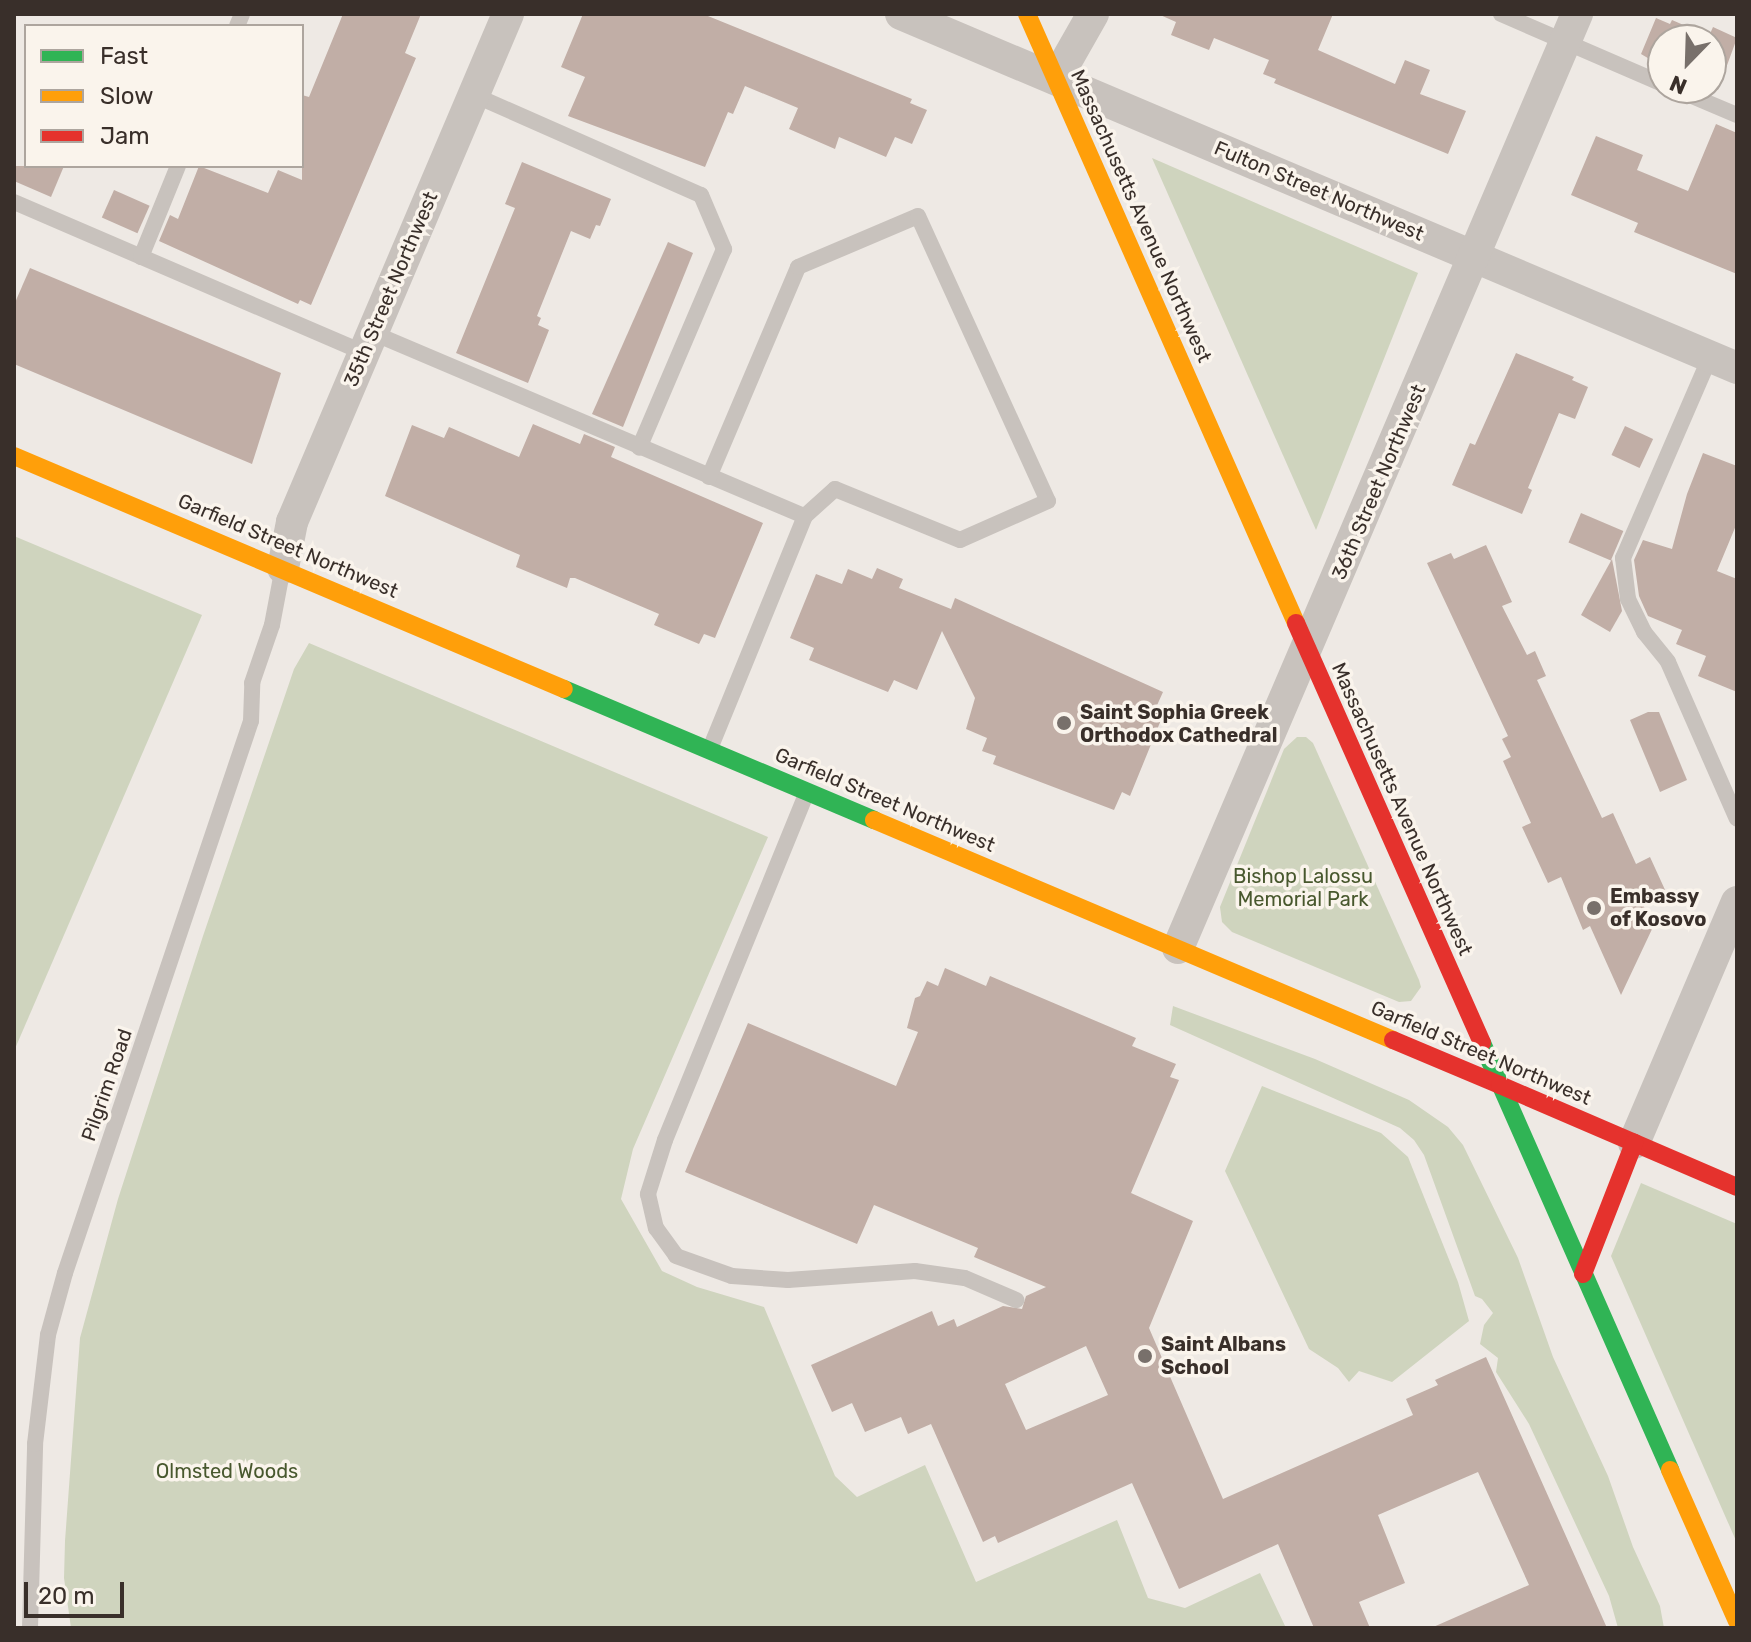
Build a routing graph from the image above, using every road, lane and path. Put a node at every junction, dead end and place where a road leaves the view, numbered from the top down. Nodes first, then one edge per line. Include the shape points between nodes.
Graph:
1 (508, 14) edge
2 (901, 14) edge
3 (1027, 14) edge
4 (1093, 14) edge
5 (1501, 14) edge
6 (1571, 28) edge
7 (1647, 74) edge
8 (1056, 79) junction
9 (474, 95) junction
10 (1711, 104) edge
11 (1737, 115) edge
12 (177, 168) edge
13 (14, 202) edge
14 (1474, 256) junction
15 (141, 257) junction
16 (368, 343) junction
17 (1724, 362) edge
18 (639, 448) junction
19 (14, 456) edge
20 (709, 477) junction
21 (805, 516) junction
22 (283, 568) junction
23 (1308, 649) junction
24 (710, 749) junction
25 (808, 791) junction
26 (1737, 819) edge
27 (1737, 902) edge
28 (1178, 948) junction
29 (1500, 1085) junction
30 (1634, 1143) junction
31 (1737, 1187) edge
32 (1583, 1274) junction
33 (1016, 1300) dead end
34 (1737, 1621) edge
35 (30, 1628) edge

1 - 9 street, 35th Street Northwest
2 - 8 street, Fulton Street Northwest
3 - 8 main road, Massachusetts Avenue Northwest
4 - 8 street
5 - 6 lane
6 - 7 lane
6 - 14 street, 36th Street Northwest
8 - 14 street, Fulton Street Northwest
8 - 23 main road, Massachusetts Avenue Northwest
9 - 16 street, 35th Street Northwest
9 - 18 lane via 701,195 724,249
10 - 11 lane
12 - 15 lane
13 - 15 lane
14 - 17 street, Fulton Street Northwest
14 - 23 street, 36th Street Northwest
15 - 16 lane
16 - 18 lane
16 - 22 street, 35th Street Northwest via 292,522
17 - 26 lane via 1623,558 1628,599 1644,632 1668,662
18 - 20 lane
19 - 22 main road, Garfield Street Northwest
20 - 21 lane
20 - 21 lane via 798,267 918,216 1048,501 960,540 835,489
21 - 24 lane
22 - 24 main road, Garfield Street Northwest
22 - 35 lane, Pilgrim Road via 272,625 252,683 251,721 48,1335 35,1444
23 - 28 street, 36th Street Northwest
23 - 29 main road, Massachusetts Avenue Northwest
24 - 25 main road, Garfield Street Northwest
25 - 28 main road, Garfield Street Northwest
25 - 33 lane via 665,1140 648,1194 656,1228 676,1256 732,1276 788,1280 915,1271 965,1278
27 - 30 street
28 - 29 main road, Garfield Street Northwest
29 - 30 main road, Garfield Street Northwest
29 - 32 main road, Massachusetts Avenue Northwest
30 - 31 main road, Garfield Street Northwest
30 - 32 main road
32 - 34 main road, Massachusetts Avenue Northwest

